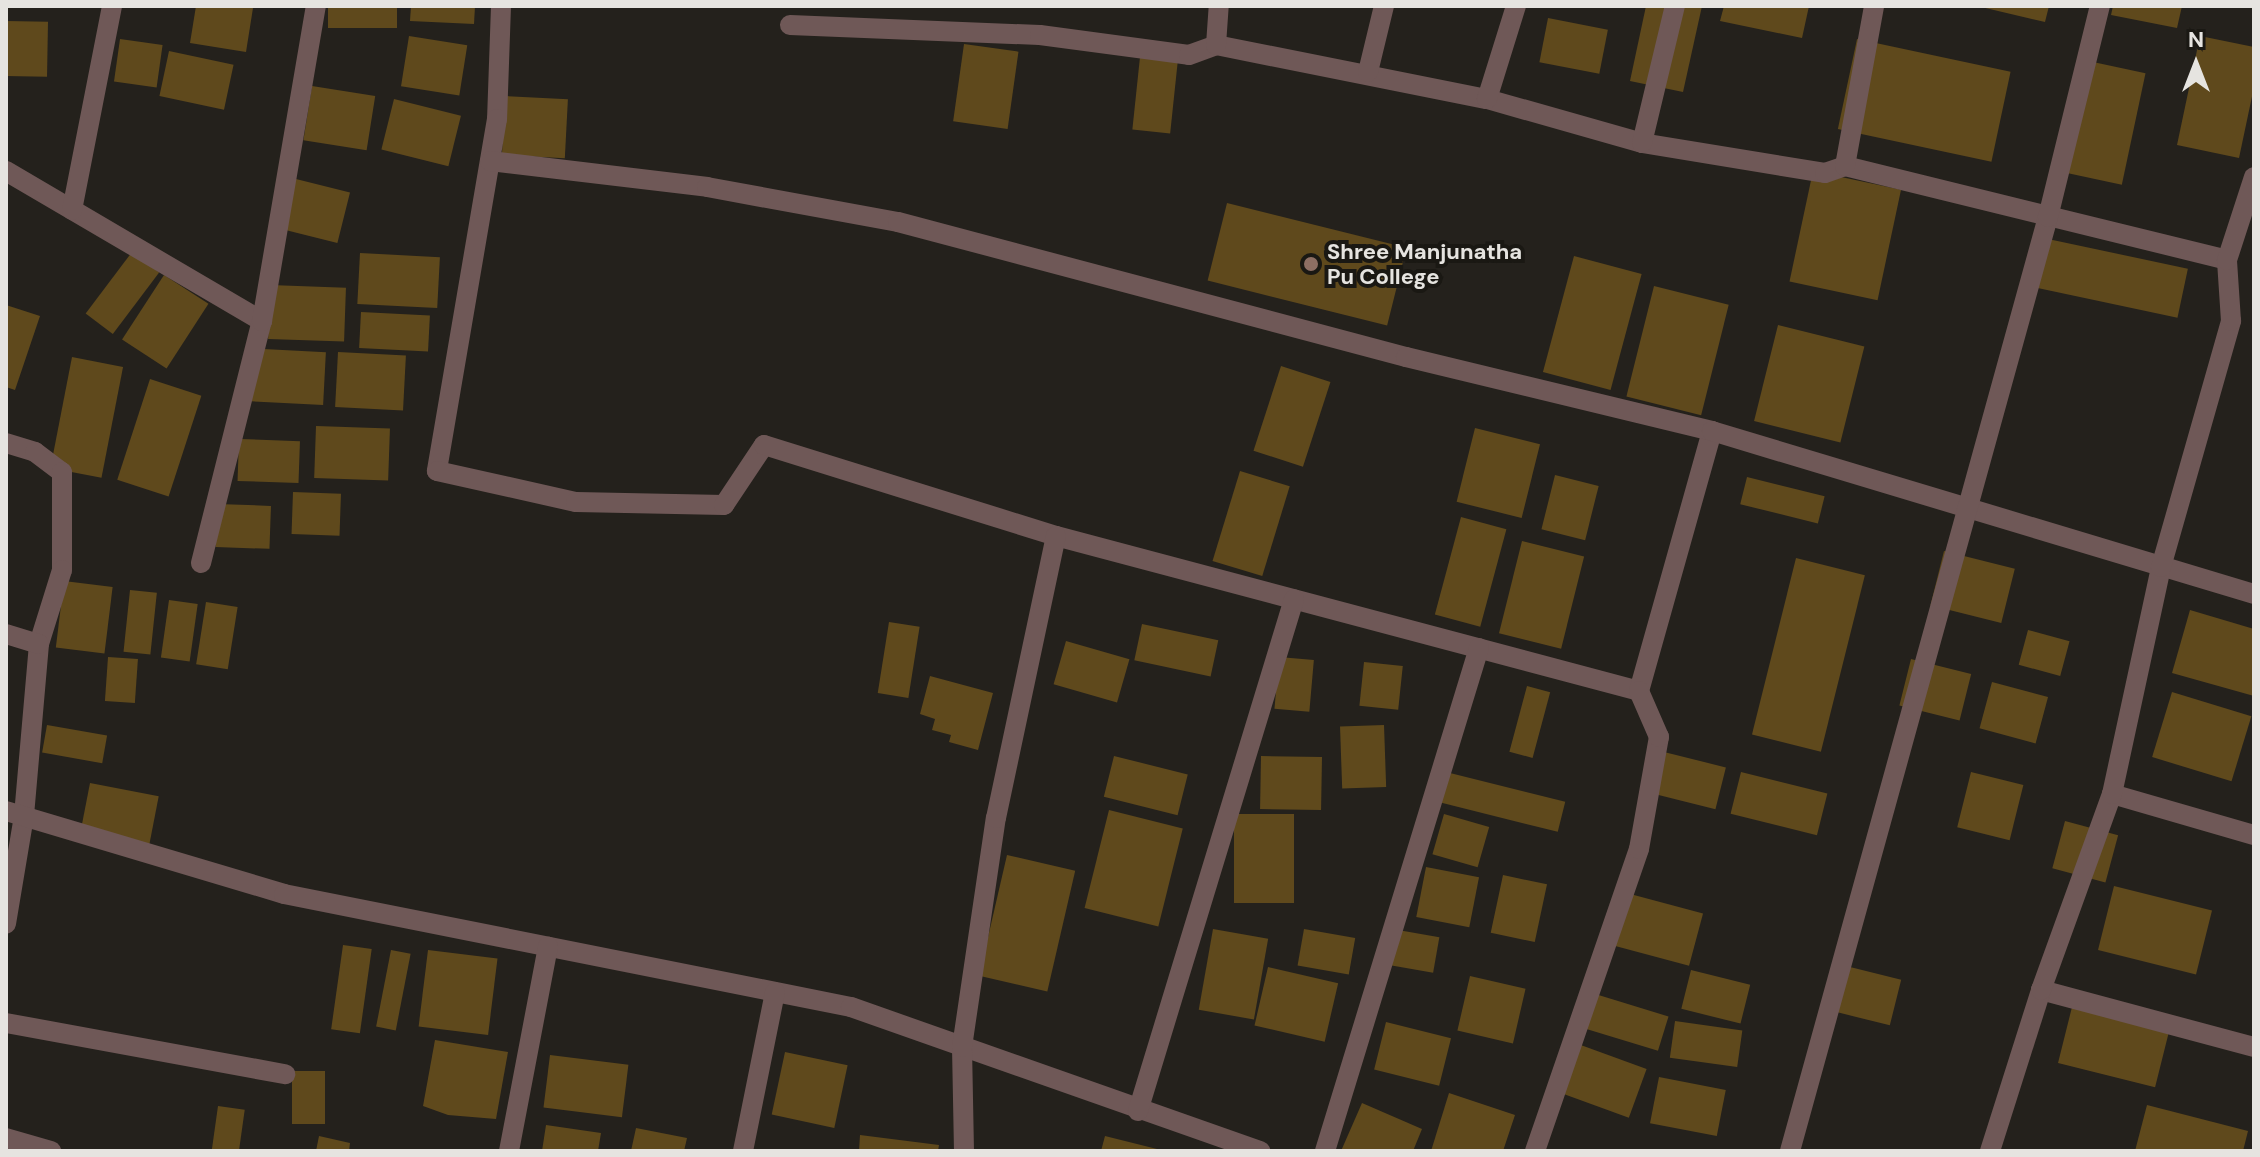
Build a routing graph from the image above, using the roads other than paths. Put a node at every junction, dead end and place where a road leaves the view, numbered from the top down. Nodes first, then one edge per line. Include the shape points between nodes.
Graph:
1 (112, 6) edge
2 (316, 6) edge
3 (501, 6) edge
4 (1219, 6) edge
5 (1384, 6) edge
6 (1516, 6) edge
7 (1675, 6) edge
8 (1874, 6) edge
9 (2100, 6) edge
10 (790, 25) dead end
11 (1216, 45) junction
12 (1368, 72) junction
13 (1487, 99) junction
14 (1642, 143) junction
15 (490, 161) junction
16 (1845, 166) junction
17 (6, 171) edge
18 (2254, 177) edge
19 (72, 210) junction
20 (2048, 217) junction
21 (2227, 260) junction
22 (262, 321) junction
23 (1712, 431) junction
24 (6, 443) edge
25 (1966, 508) junction
26 (1056, 536) junction
27 (201, 563) dead end
28 (2161, 567) junction
29 (2254, 594) edge
30 (1294, 599) junction
31 (6, 634) edge
32 (39, 644) junction
33 (1479, 648) junction
34 (1639, 691) junction
35 (2112, 794) junction
36 (15, 814) edge
37 (2254, 835) edge
38 (6, 924) edge
39 (548, 947) junction
40 (2041, 990) junction
41 (775, 992) junction
42 (6, 1023) edge
43 (962, 1047) junction
44 (2254, 1047) edge
45 (285, 1074) dead end
46 (1138, 1111) junction
47 (6, 1138) edge
48 (51, 1151) edge
49 (509, 1151) edge
50 (743, 1151) edge
51 (964, 1151) edge
52 (1260, 1151) edge
53 (1325, 1151) edge
54 (1535, 1151) edge
55 (1790, 1151) edge
56 (1990, 1151) edge

1 - 19 street
2 - 22 street
3 - 15 street
4 - 11 street
5 - 12 street
6 - 13 street
7 - 14 street
8 - 16 street
9 - 20 street
10 - 11 street via 1040,35 1189,55
11 - 12 street
12 - 13 street
13 - 14 street
14 - 16 street via 1825,173
15 - 23 street via 707,187 898,222 1406,357
15 - 26 street via 437,471 576,502 724,505 764,445
16 - 20 street
17 - 19 street
18 - 21 street
19 - 22 street
20 - 21 street
20 - 25 street
21 - 28 street via 2231,321
22 - 27 street
23 - 25 street
23 - 34 street
24 - 32 street via 35,452 62,472 62,570
25 - 28 street
25 - 55 street
26 - 30 street
26 - 43 street via 996,818
28 - 29 street
28 - 35 street
30 - 33 street
30 - 46 street
31 - 32 street
32 - 36 street
33 - 34 street
33 - 53 street
34 - 54 street via 1659,737 1639,849
35 - 37 street
35 - 40 street
36 - 38 street
36 - 39 street via 284,894
39 - 41 street
39 - 49 street
40 - 44 street
40 - 56 street
41 - 43 street via 851,1007
41 - 50 street
42 - 45 street
43 - 46 street
43 - 51 street
46 - 52 street
47 - 48 street

